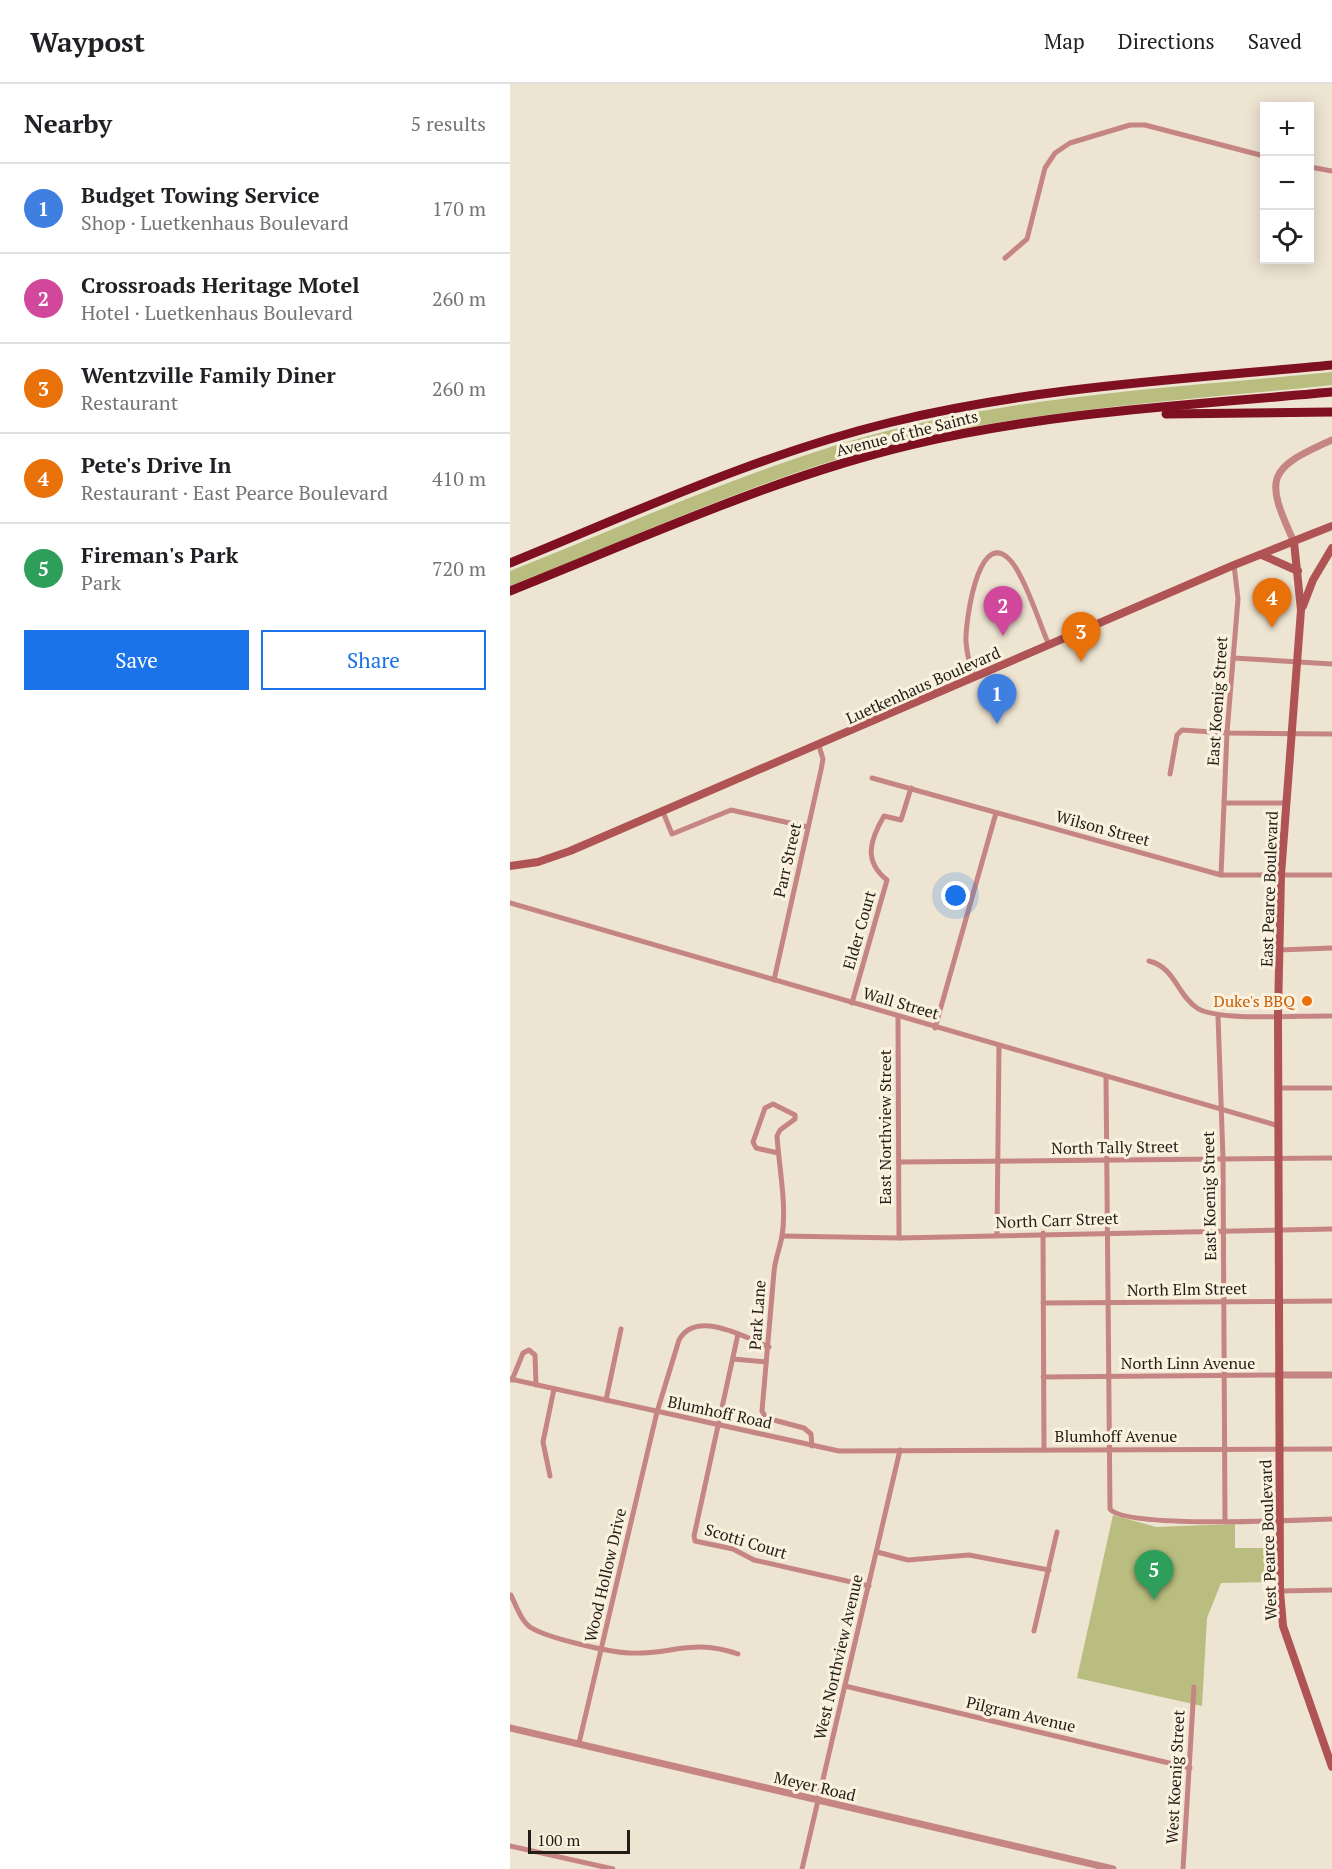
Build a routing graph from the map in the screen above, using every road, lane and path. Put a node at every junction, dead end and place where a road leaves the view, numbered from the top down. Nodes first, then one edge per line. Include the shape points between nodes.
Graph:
1 (1260, 155) edge
2 (1314, 168) edge
3 (1332, 171) edge
4 (1005, 258) dead end
5 (1332, 365) edge
6 (1332, 392) edge
7 (1332, 412) edge
8 (1106, 414) junction
9 (1332, 440) edge
10 (1332, 526) edge
11 (1294, 542) junction
12 (1332, 548) edge
13 (1262, 555) junction
14 (510, 563) edge
15 (1234, 566) junction
16 (1298, 571) junction
17 (510, 591) edge
18 (1301, 610) junction
19 (1049, 645) junction
20 (1233, 658) junction
21 (1297, 663) junction
22 (1332, 664) edge
23 (974, 678) junction
24 (1292, 732) junction
25 (1227, 733) junction
26 (1332, 734) edge
27 (819, 746) junction
28 (1170, 774) dead end
29 (872, 778) dead end
30 (911, 788) junction
31 (1224, 803) junction
32 (1286, 803) junction
33 (663, 812) junction
34 (996, 813) junction
35 (808, 827) junction
36 (511, 871) edge
37 (1221, 875) junction
38 (1281, 875) junction
39 (1332, 875) edge
40 (512, 903) edge
41 (1332, 948) edge
42 (1280, 950) junction
43 (1149, 961) dead end
44 (774, 980) junction
45 (852, 1003) junction
46 (1278, 1015) junction
47 (898, 1016) junction
48 (1218, 1016) junction
49 (1332, 1016) edge
50 (935, 1028) junction
51 (999, 1046) junction
52 (1106, 1077) junction
53 (1278, 1088) junction
54 (1332, 1088) edge
55 (1220, 1110) junction
56 (1279, 1126) junction
57 (778, 1153) junction
58 (1223, 1158) junction
59 (1278, 1158) junction
60 (1332, 1158) edge
61 (899, 1162) junction
62 (998, 1162) junction
63 (1107, 1162) junction
64 (1332, 1229) edge
65 (1278, 1230) junction
66 (1223, 1231) junction
67 (1108, 1232) junction
68 (1043, 1233) junction
69 (997, 1235) junction
70 (782, 1236) junction
71 (899, 1238) junction
72 (1332, 1300) edge
73 (1224, 1302) junction
74 (1278, 1302) junction
75 (1043, 1303) junction
76 (1108, 1304) junction
77 (621, 1329) dead end
78 (738, 1334) junction
79 (769, 1347) junction
80 (733, 1359) junction
81 (766, 1362) junction
82 (1278, 1375) junction
83 (1332, 1375) edge
84 (1043, 1377) junction
85 (1108, 1377) junction
86 (1224, 1377) junction
87 (511, 1379) edge
88 (536, 1384) junction
89 (554, 1389) junction
90 (606, 1400) junction
91 (657, 1413) junction
92 (720, 1425) junction
93 (812, 1446) junction
94 (1225, 1449) junction
95 (1279, 1449) junction
96 (1332, 1449) edge
97 (900, 1450) junction
98 (1044, 1450) junction
99 (1108, 1450) junction
100 (550, 1476) dead end
101 (1225, 1520) junction
102 (1278, 1520) junction
103 (1332, 1520) edge
104 (1057, 1532) dead end
105 (877, 1552) junction
106 (1048, 1570) junction
107 (869, 1586) junction
108 (1332, 1590) edge
109 (1280, 1591) junction
110 (512, 1595) dead end
111 (1034, 1631) dead end
112 (601, 1648) junction
113 (738, 1654) dead end
114 (846, 1686) junction
115 (1194, 1687) dead end
116 (510, 1728) edge
117 (579, 1743) junction
118 (1332, 1767) edge
119 (1190, 1768) junction
120 (818, 1801) junction
121 (510, 1846) edge
122 (613, 1869) edge
123 (802, 1869) edge
124 (1113, 1869) edge
125 (1183, 1869) edge

1 - 4 street via 1145,125 1130,125 1070,143 1055,153 1045,168 1027,239
2 - 3 street
5 - 14 highway, Avenue of the Saints via 1039,395 893,422 753,466
6 - 8 highway, Avenue of the Saints
7 - 8 highway
8 - 17 highway, Avenue of the Saints via 968,432 850,461 736,500
9 - 11 street, East Pearce Boulevard via 1289,460 1277,475 1275,493
10 - 11 main road, Luetkenhaus Boulevard
11 - 13 main road, Luetkenhaus Boulevard
11 - 16 main road, East Pearce Boulevard
12 - 18 main road
13 - 15 main road, Luetkenhaus Boulevard
13 - 16 main road
15 - 19 main road, Luetkenhaus Boulevard
15 - 20 street, East Koenig Street via 1238,599
16 - 18 main road, East Pearce Boulevard
18 - 21 main road, East Pearce Boulevard
19 - 23 main road, Luetkenhaus Boulevard
19 - 23 street via 1017,570 1009,558 994,554 981,563 971,598 965,640
20 - 21 street
20 - 25 street, East Koenig Street
21 - 22 street
21 - 24 main road, East Pearce Boulevard
23 - 27 main road, Luetkenhaus Boulevard
24 - 25 street
24 - 26 street
24 - 32 main road, East Pearce Boulevard
25 - 28 street via 1182,730 1177,735
25 - 31 street, East Koenig Street
27 - 33 main road, Luetkenhaus Boulevard
27 - 35 street, Parr Street via 823,759
29 - 30 street, Wilson Street
30 - 34 street, Wilson Street
30 - 45 street, Elder Court via 901,820 884,816 873,838 875,871 887,880
31 - 32 street
31 - 37 street, East Koenig Street
32 - 38 main road, East Pearce Boulevard
33 - 35 street via 672,834 731,810
33 - 36 main road, Luetkenhaus Boulevard
34 - 37 street, Wilson Street
34 - 50 street
35 - 44 street, Parr Street
37 - 38 street, Wilson Street
38 - 39 street, Wilson Street
38 - 42 main road, East Pearce Boulevard
40 - 44 street, Wall Street
41 - 42 street
42 - 46 main road, East Pearce Boulevard
43 - 48 street via 1161,964 1199,1010
44 - 45 street, Wall Street
45 - 47 street, Wall Street
46 - 48 street
46 - 49 street
46 - 53 main road, East Pearce Boulevard
47 - 50 street, Wall Street
47 - 61 street, East Northview Street
48 - 55 street, East Koenig Street
50 - 51 street, Wall Street
51 - 52 street, Wall Street
51 - 62 street
52 - 55 street, Wall Street
52 - 63 street
53 - 54 street
53 - 56 main road, East Pearce Boulevard
55 - 56 street, Wall Street
55 - 58 street, East Koenig Street
56 - 59 main road, East Pearce Boulevard
57 - 57 street, Park Lane via 756,1148 753,1142 765,1108 772,1104 795,1115 780,1130
57 - 70 street, Park Lane
58 - 59 street, North Tally Street
58 - 63 street, North Tally Street
58 - 66 street, East Koenig Street
59 - 60 street, North Tally Street
59 - 65 main road, East Pearce Boulevard
61 - 62 street, North Tally Street
61 - 71 street, East Northview Street
62 - 63 street, North Tally Street
62 - 69 street
63 - 67 street
64 - 65 street, North Carr Street
65 - 66 street, North Carr Street
65 - 74 main road, East Pearce Boulevard
66 - 67 street, North Carr Street
66 - 73 street, East Koenig Street
67 - 68 street, North Carr Street
67 - 76 street
68 - 69 street, North Carr Street
68 - 75 street
69 - 71 street, North Carr Street
70 - 71 street, North Carr Street
70 - 79 street, Park Lane via 776,1251
72 - 74 street, North Elm Street
73 - 74 street, North Elm Street
73 - 76 street, North Elm Street
73 - 86 street, East Koenig Street
74 - 82 main road, East Pearce Boulevard
75 - 76 street, North Elm Street
75 - 84 street
76 - 85 street
77 - 90 street
78 - 79 street, Wood Hollow Drive
78 - 80 street
78 - 91 street, Wood Hollow Drive via 698,1325 683,1332
79 - 81 street, Park Lane
80 - 81 street
80 - 92 street
81 - 93 street, Park Lane via 762,1412 766,1418 804,1428 811,1434
82 - 83 street, North Linn Avenue
82 - 86 street, North Linn Avenue
82 - 95 main road, West Pearce Boulevard
84 - 85 street, North Linn Avenue
84 - 98 street
85 - 86 street, North Linn Avenue
85 - 99 street
86 - 94 street
87 - 88 street, Blumhoff Road
87 - 88 street, Blumhoff Road via 523,1353 529,1350 537,1363
88 - 89 street, Blumhoff Road
89 - 90 street, Blumhoff Road
89 - 100 street via 543,1442
90 - 91 street, Blumhoff Road
91 - 92 street, Blumhoff Road
91 - 112 street, Wood Hollow Drive
92 - 93 street, Blumhoff Road
92 - 107 street, Scotti Court via 695,1541 733,1549 754,1560
93 - 97 street, Blumhoff Road via 839,1451
94 - 95 street, Blumhoff Avenue
94 - 99 street, Blumhoff Avenue
94 - 101 street
95 - 96 street, Blumhoff Avenue
95 - 102 main road, West Pearce Boulevard
97 - 98 street, Blumhoff Avenue
97 - 105 street, West Northview Avenue
98 - 99 street, Blumhoff Avenue
99 - 101 street via 1108,1504 1113,1513 1158,1521
101 - 102 street
102 - 103 street
102 - 109 main road, West Pearce Boulevard
104 - 106 street
105 - 106 street via 908,1560 969,1555
105 - 107 street, West Northview Avenue
106 - 111 street
107 - 114 street, West Northview Avenue
108 - 109 street
109 - 118 main road, West Pearce Boulevard via 1283,1626
110 - 112 street via 530,1627
112 - 113 street via 630,1653 699,1646
112 - 117 street, Wood Hollow Drive
114 - 119 street, Pilgram Avenue
114 - 120 street, West Northview Avenue
115 - 119 street, West Koenig Street
116 - 117 street, Meyer Road
117 - 120 street, Meyer Road
119 - 125 street, West Koenig Street
120 - 123 street, West Northview Avenue
120 - 124 street, Meyer Road
121 - 122 street

